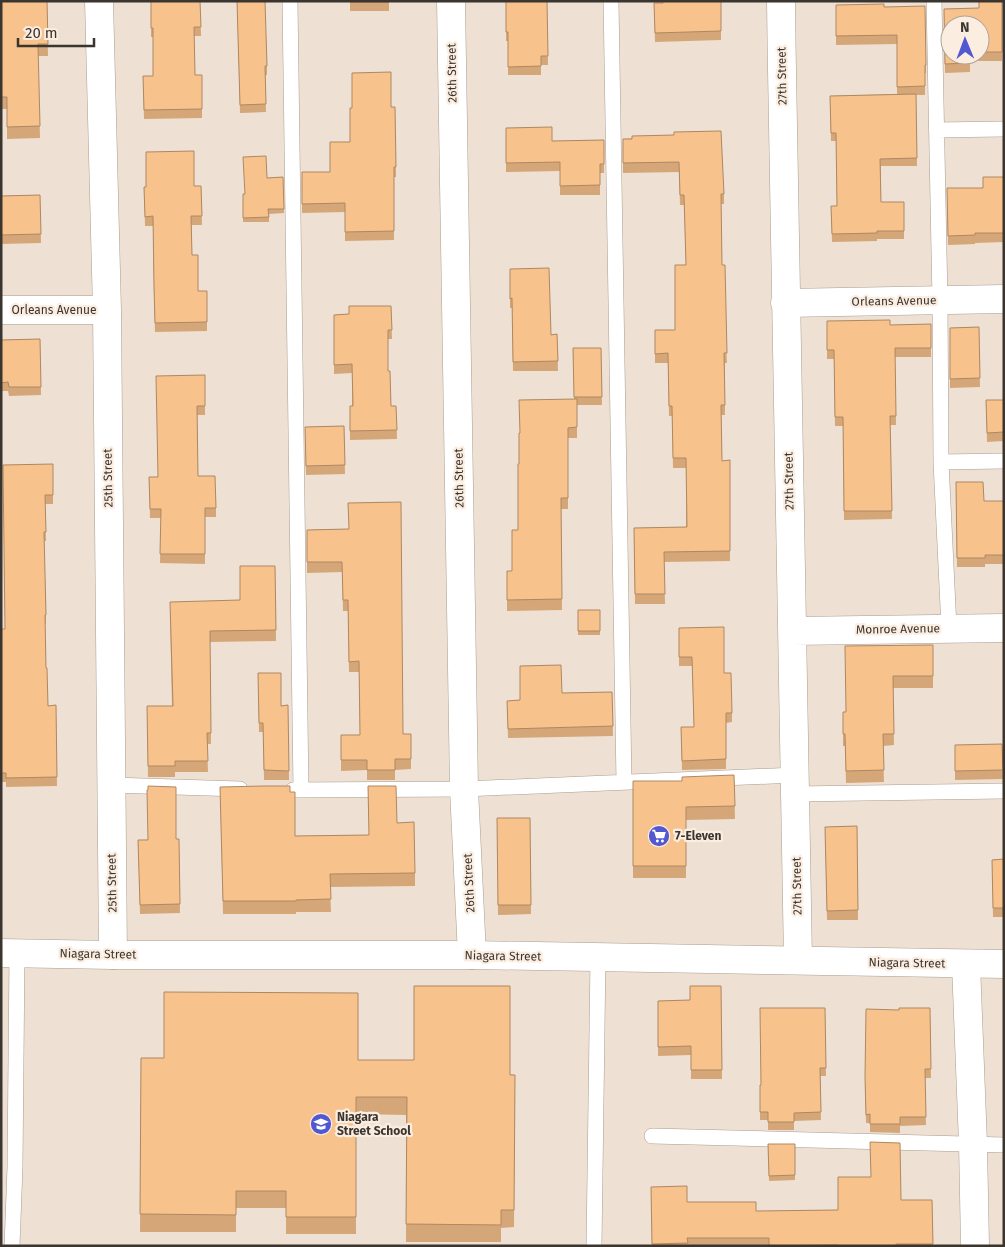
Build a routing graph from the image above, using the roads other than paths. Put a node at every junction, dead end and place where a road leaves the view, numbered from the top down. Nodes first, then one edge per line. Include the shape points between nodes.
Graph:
1 (99, 1) edge
2 (290, 1) edge
3 (451, 1) edge
4 (611, 1) edge
5 (780, 1) edge
6 (934, 1) edge
7 (1004, 129) edge
8 (936, 130) junction
9 (1004, 299) edge
10 (940, 301) junction
11 (785, 303) junction
12 (1, 310) edge
13 (107, 310) junction
14 (1004, 461) edge
15 (941, 462) junction
16 (949, 628) junction
17 (1004, 628) edge
18 (792, 631) junction
19 (624, 782) junction
20 (111, 785) junction
21 (795, 785) junction
22 (251, 789) edge
23 (464, 789) junction
24 (281, 790) edge
25 (301, 790) junction
26 (1004, 791) edge
27 (9, 953) edge
28 (113, 955) junction
29 (472, 955) junction
30 (598, 957) junction
31 (798, 960) junction
32 (966, 964) junction
33 (1004, 964) edge
34 (652, 1136) dead end
35 (973, 1144) junction
36 (1004, 1144) edge
37 (12, 1246) edge
38 (594, 1246) edge
39 (975, 1246) edge

1 - 13 street, 25th Street
2 - 25 lane
3 - 23 street, 26th Street
4 - 19 lane
5 - 11 street, 27th Street
6 - 8 lane
7 - 8 lane
8 - 10 lane
9 - 10 street, Orleans Avenue
10 - 11 street, Orleans Avenue
10 - 15 lane
11 - 18 street, 27th Street
12 - 13 street, Orleans Avenue
13 - 20 street, 25th Street
14 - 15 lane
15 - 16 lane
16 - 17 street, Monroe Avenue
16 - 18 street, Monroe Avenue
18 - 21 street, 27th Street
19 - 21 lane
19 - 23 lane
20 - 22 lane
20 - 28 street, 25th Street
21 - 26 lane
21 - 31 street, 27th Street
23 - 25 lane
23 - 29 street, 26th Street
24 - 25 lane
27 - 28 street, Niagara Street
27 - 37 lane via 14,1167
28 - 29 street, Niagara Street
29 - 30 street, Niagara Street
30 - 31 street, Niagara Street
30 - 38 lane
31 - 32 street, Niagara Street
32 - 33 street, Niagara Street
32 - 35 street
34 - 35 lane
35 - 36 lane
35 - 39 street

